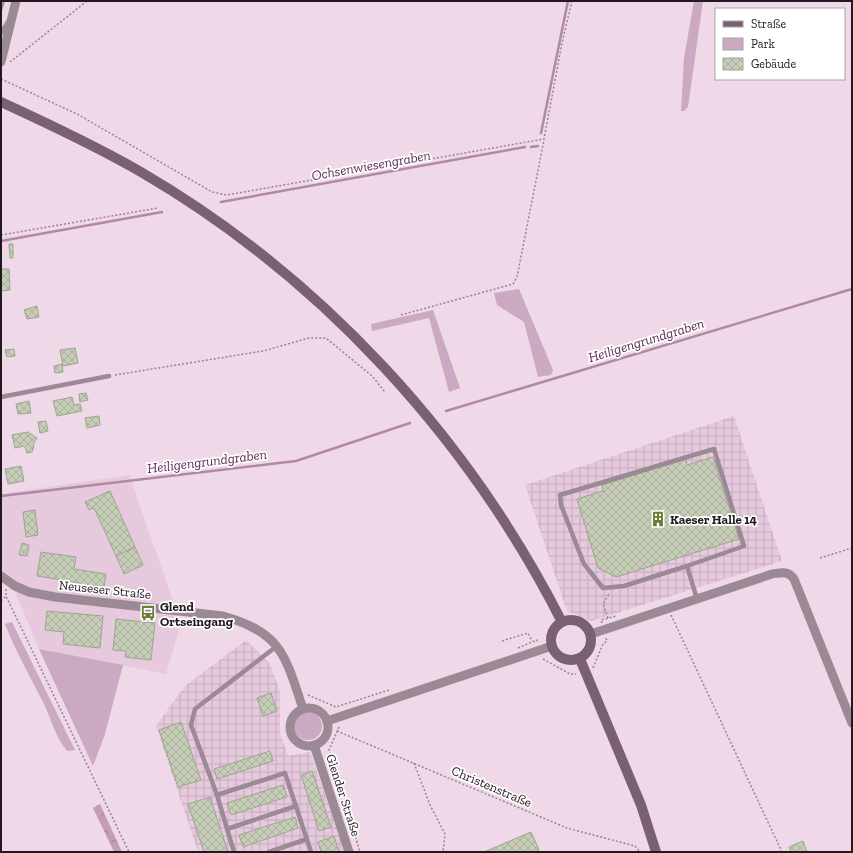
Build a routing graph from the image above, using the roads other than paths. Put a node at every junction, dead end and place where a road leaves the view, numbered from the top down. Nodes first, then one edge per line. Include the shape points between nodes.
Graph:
1 (16, 1) edge
2 (12, 16) junction
3 (1, 33) edge
4 (5, 63) edge
5 (1, 102) edge
6 (109, 376) road end
7 (1, 397) edge
8 (687, 566) junction
9 (4, 578) edge
10 (697, 598) junction
11 (562, 622) junction
12 (591, 634) junction
13 (277, 646) junction
14 (552, 646) junction
15 (580, 659) junction
16 (303, 709) junction
17 (327, 721) junction
18 (852, 723) edge
19 (314, 745) junction
20 (217, 795) junction
21 (296, 806) junction
22 (227, 829) junction
23 (307, 839) junction
24 (234, 852) edge
25 (269, 852) edge
26 (311, 852) edge
27 (349, 852) edge
28 (656, 852) edge

1 - 2 street
2 - 3 lane
2 - 4 street
5 - 11 main road via 71,134 142,172 235,235 313,298 385,369 444,436 496,508 542,583
6 - 7 lane
8 - 8 lane via 624,586 603,588 584,564 561,505 560,495 714,449 744,546
8 - 10 lane
9 - 13 street, Neuseser Straße via 29,592 55,597 223,616 246,622 263,632
10 - 12 street
10 - 18 street via 772,574 790,574
11 - 12 main road via 579,621
11 - 14 main road via 553,632
12 - 15 main road via 591,646
13 - 16 street, Neuseser Straße via 289,667
13 - 20 lane via 195,709 191,725
14 - 15 main road via 554,652 566,660
14 - 17 street
15 - 28 main road via 641,805
16 - 17 street via 312,708 321,712
16 - 19 street via 291,720 292,737 306,746
17 - 19 street via 326,734 322,741
19 - 27 street, Glender Straße
20 - 21 lane via 285,772
20 - 22 lane
21 - 22 lane
21 - 23 lane
22 - 24 lane
23 - 25 lane
23 - 26 lane

